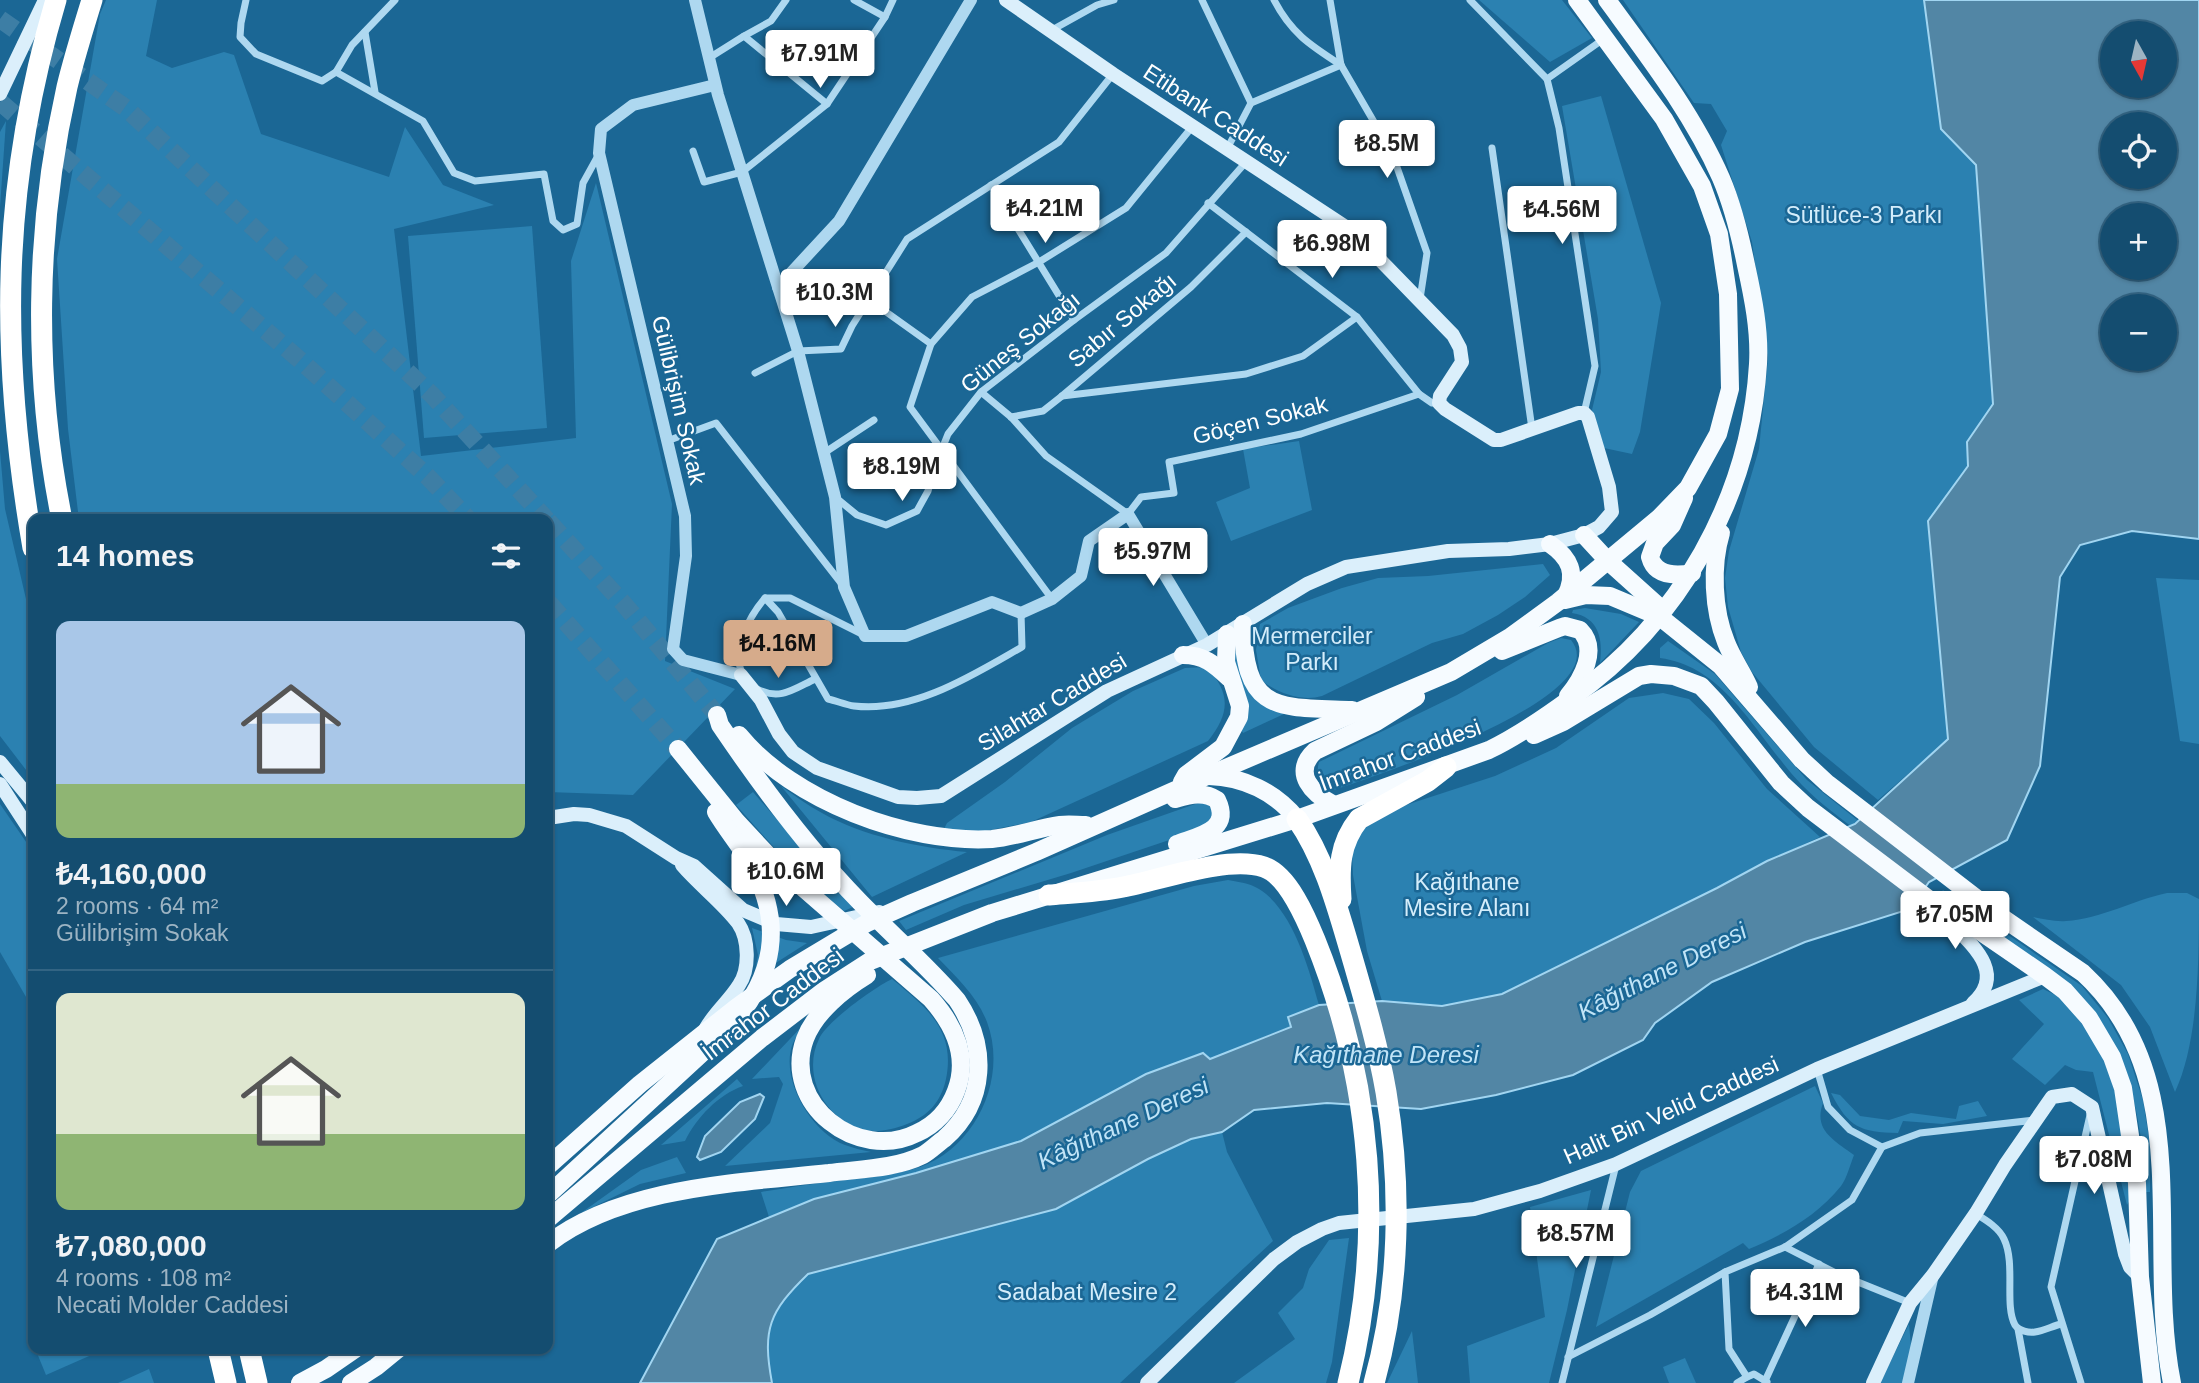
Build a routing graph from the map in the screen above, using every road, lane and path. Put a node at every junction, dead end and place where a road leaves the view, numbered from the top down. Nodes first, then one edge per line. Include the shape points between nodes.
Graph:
1 (34, 0) edge
2 (45, 0) edge
3 (56, 0) edge
4 (92, 0) edge
5 (246, 0) edge
6 (395, 0) edge
7 (695, 0) edge
8 (786, 0) edge
9 (854, 0) edge
10 (893, 0) edge
11 (971, 0) edge
12 (1006, 0) edge
13 (1114, 0) edge
14 (1202, 0) edge
15 (1274, 0) edge
16 (1330, 0) edge
17 (1470, 0) edge
18 (1577, 0) edge
19 (1607, 0) edge
20 (885, 17) junction
21 (1050, 31) junction
22 (365, 32) junction
23 (27, 35) junction
24 (744, 36) junction
25 (1606, 37) junction
26 (709, 58) junction
27 (1341, 65) junction
28 (336, 72) junction
29 (1113, 75) junction
30 (1547, 79) junction
31 (715, 85) junction
32 (374, 92) junction
33 (0, 94) edge
34 (1251, 103) junction
35 (827, 104) junction
36 (1192, 126) junction
37 (1492, 148) dead end
38 (1227, 149) junction
39 (693, 151) dead end
40 (599, 153) junction
41 (1246, 161) junction
42 (742, 172) junction
43 (991, 185) junction
44 (1209, 203) junction
45 (1246, 232) junction
46 (1039, 262) junction
47 (778, 287) junction
48 (867, 299) junction
49 (1420, 300) junction
50 (1357, 317) junction
51 (1074, 320) junction
52 (931, 344) junction
53 (798, 351) junction
54 (755, 373) dead end
55 (981, 392) junction
56 (1419, 394) junction
57 (1062, 396) junction
58 (1439, 403) junction
59 (1584, 413) junction
60 (1011, 417) junction
61 (874, 420) dead end
62 (1532, 429) junction
63 (667, 441) junction
64 (942, 449) junction
65 (824, 453) junction
66 (1688, 488) junction
67 (1731, 493) junction
68 (835, 497) junction
69 (61, 514) edge
70 (1128, 514) junction
71 (28, 517) edge
72 (1584, 535) junction
73 (1550, 544) junction
74 (1608, 561) junction
75 (1692, 573) junction
76 (844, 587) junction
77 (765, 598) junction
78 (1052, 599) junction
79 (1562, 599) junction
80 (1021, 613) junction
81 (1660, 617) junction
82 (1243, 624) junction
83 (1227, 634) junction
84 (865, 636) junction
85 (1207, 645) junction
86 (1183, 655) junction
87 (1451, 672) junction
88 (741, 675) junction
89 (815, 678) junction
90 (1230, 678) junction
91 (1753, 701) junction
92 (1359, 710) junction
93 (1555, 711) junction
94 (1507, 741) junction
95 (0, 762) edge
96 (1447, 766) junction
97 (1207, 776) junction
98 (0, 784) edge
99 (1179, 789) junction
100 (28, 796) edge
101 (1144, 804) junction
102 (1334, 805) junction
103 (553, 817) edge
104 (1297, 819) junction
105 (1093, 825) junction
106 (28, 827) edge
107 (676, 858) junction
108 (1145, 865) junction
109 (1049, 895) junction
110 (912, 903) junction
111 (1935, 904) junction
112 (1342, 922) junction
113 (916, 943) junction
114 (888, 961) edge
115 (888, 961) edge
116 (888, 961) edge
117 (888, 961) edge
118 (2045, 976) junction
119 (1970, 1006) junction
120 (704, 1032) junction
121 (1817, 1069) junction
122 (2092, 1107) junction
123 (2036, 1120) junction
124 (1882, 1147) junction
125 (553, 1162) edge
126 (1616, 1164) junction
127 (553, 1191) edge
128 (1976, 1213) junction
129 (553, 1215) edge
130 (553, 1240) edge
131 (1785, 1247) junction
132 (1819, 1264) junction
133 (1725, 1272) junction
134 (2162, 1273) junction
135 (1933, 1275) junction
136 (2140, 1277) junction
137 (1910, 1303) junction
138 (2061, 1324) junction
139 (2018, 1329) junction
140 (219, 1354) edge
141 (250, 1354) edge
142 (348, 1354) edge
143 (391, 1354) edge
144 (1568, 1357) junction
145 (1747, 1377) junction
146 (1767, 1382) edge
147 (226, 1383) edge
148 (257, 1383) edge
149 (300, 1383) edge
150 (351, 1383) edge
151 (1147, 1383) edge
152 (1348, 1383) edge
153 (1374, 1383) edge
154 (1562, 1383) edge
155 (1737, 1383) edge
156 (1873, 1383) edge
157 (1908, 1383) edge
158 (2028, 1383) edge
159 (2081, 1383) edge
160 (2151, 1383) edge
161 (2172, 1383) edge

1 - 23 main road
2 - 23 main road
3 - 71 highway via 33,80 16,165 8,253 9,384
4 - 69 highway via 67,88 47,202 40,287 45,401
5 - 28 street via 240,37 256,54 322,81
6 - 22 street
7 - 26 street
8 - 24 street via 771,21
9 - 20 street
10 - 20 street
11 - 47 street via 839,221
12 - 21 main road, Etibank Caddesi
13 - 21 street
14 - 34 street
15 - 27 street via 1284,20
16 - 27 street
17 - 30 street
18 - 25 main road, İmrahor Caddesi
19 - 67 main road, İmrahor Caddesi via 1687,114 1721,178 1740,233 1756,312 1758,362 1752,418
20 - 35 street
21 - 29 main road, Etibank Caddesi
22 - 28 street
22 - 32 street
23 - 33 main road
24 - 26 street
24 - 35 street
25 - 30 street
25 - 66 main road, İmrahor Caddesi via 1664,119 1702,186 1720,234 1728,294 1730,389 1718,435
26 - 31 street
27 - 34 street
27 - 49 street via 1392,153 1427,253
28 - 32 street
29 - 36 main road, Etibank Caddesi
29 - 43 street via 1059,142
30 - 59 street via 1559,128 1595,366
31 - 40 street via 634,105 601,129
31 - 42 street
32 - 40 street via 423,121 454,173 475,181 544,174 553,221 563,230 577,224 583,183
34 - 38 street
35 - 42 street
36 - 38 main road, Etibank Caddesi
36 - 46 street via 1126,208
37 - 62 street
38 - 41 main road, Etibank Caddesi
39 - 42 street via 704,182
40 - 63 street, Gülibrişim Sokak
41 - 44 street, Güneş Sokağı
41 - 49 main road, Etibank Caddesi via 1352,231
42 - 47 street
43 - 46 street
43 - 48 street via 906,239
44 - 45 street
44 - 51 street, Güneş Sokağı via 1166,253
45 - 50 street
45 - 57 street, Sabır Sokağı via 1191,287
46 - 51 street
46 - 52 street via 972,297
47 - 53 street
48 - 52 street
48 - 53 street via 841,349
49 - 58 main road, Etibank Caddesi via 1452,335 1462,355
50 - 56 street
50 - 57 street via 1303,356 1246,374
51 - 55 street, Güneş Sokağı
52 - 64 street via 910,407
53 - 54 street
53 - 65 street
55 - 60 street
55 - 64 street, Güneş Sokağı via 948,434
56 - 58 street
56 - 70 street, Göçen Sokak via 1301,434 1168,462 1174,493 1141,497
57 - 60 street, Sabır Sokağı via 1043,411
58 - 62 main road via 1494,440
59 - 62 main road
59 - 72 main road via 1609,487 1612,512
60 - 70 street via 1046,456
61 - 65 street
63 - 76 street via 716,423
63 - 88 street, Gülibrişim Sokak via 685,516 686,556 673,649 683,660
64 - 68 street, Güneş Sokağı via 917,512 886,525 857,515
64 - 78 street
65 - 68 street
66 - 74 main road, İmrahor Caddesi
66 - 75 main road via 1672,525 1654,543 1650,556 1659,571
67 - 75 main road, İmrahor Caddesi
67 - 91 main road via 1716,550 1716,590 1722,631
68 - 76 street
70 - 78 street via 1089,541 1081,576
70 - 85 street
72 - 73 main road, Silahtar Caddesi
72 - 74 main road
73 - 79 main road via 1562,552 1573,579
73 - 82 main road, Silahtar Caddesi via 1448,551 1346,567 1307,584
74 - 79 main road, İmrahor Caddesi
74 - 81 main road via 1657,606
75 - 81 main road, İmrahor Caddesi
76 - 84 street
77 - 84 street via 790,598
77 - 88 street via 752,614 739,651
77 - 89 street via 778,612
78 - 80 street
79 - 81 main road via 1610,596
79 - 87 main road, İmrahor Caddesi
80 - 84 street via 992,602 906,636
80 - 89 street via 1022,647 946,690 891,704 855,706 828,699
81 - 91 main road via 1721,666
81 - 93 main road, İmrahor Caddesi via 1598,679
82 - 83 main road, Silahtar Caddesi
82 - 92 main road via 1250,678 1264,696 1302,709
83 - 85 main road, Silahtar Caddesi
83 - 90 main road
85 - 86 main road, Silahtar Caddesi
86 - 88 main road, Silahtar Caddesi via 1107,691 941,796 917,798 898,797 817,768 793,752
86 - 90 main road via 1206,659
87 - 92 main road, İmrahor Caddesi
87 - 93 main road via 1559,628 1574,628 1584,635 1588,658 1577,686
87 - 102 main road via 1376,722 1308,758 1305,771 1310,788
88 - 89 street, Gülibrişim Sokak via 770,696
90 - 99 main road via 1240,706 1235,726 1223,747 1186,775
91 - 134 main road via 1802,760 1855,806 2100,988 2133,1039 2153,1092 2159,1127
92 - 97 main road, İmrahor Caddesi
93 - 94 main road, İmrahor Caddesi
94 - 96 main road, İmrahor Caddesi
94 - 111 main road via 1563,722 1639,676 1674,676 1701,686 1781,783
95 - 100 main road
96 - 102 main road, İmrahor Caddesi
96 - 112 highway via 1359,819 1349,833 1339,861
97 - 99 main road, İmrahor Caddesi
97 - 104 main road via 1257,786
98 - 106 main road
99 - 101 main road, İmrahor Caddesi
101 - 105 main road, İmrahor Caddesi
101 - 108 main road via 1193,794 1213,797 1222,809 1210,832 1170,847
102 - 104 main road, İmrahor Caddesi
103 - 107 main road via 573,814 610,820
104 - 108 main road, İmrahor Caddesi
104 - 112 highway via 1322,866
105 - 110 main road, İmrahor Caddesi
105 - 130 main road via 1060,825 990,839 929,836 858,816 778,772 718,715 720,725 763,787 822,860 968,1015 980,1063 979,1080 971,1104 954,1129 923,1155 867,1169 645,1199 574,1225
107 - 110 main road via 694,866 743,910 776,924 811,927
107 - 120 main road via 739,925 745,940 746,969 740,984
108 - 109 main road, İmrahor Caddesi
109 - 113 main road, İmrahor Caddesi
109 - 152 highway via 1121,887 1233,865 1265,867 1290,890 1332,986 1355,1073 1366,1141 1369,1234 1363,1306
110 - 120 main road, İmrahor Caddesi via 867,923 790,969
111 - 118 main road
111 - 119 main road via 1983,961 1983,991
112 - 153 highway via 1383,1079 1393,1159 1395,1243 1390,1304
113 - 114 main road
113 - 129 main road, İmrahor Caddesi via 870,961 797,1010
115 - 116 main road via 830,1003 806,1037 800,1065 807,1095 818,1111 846,1133 878,1142 908,1138 939,1118 954,1097 961,1072 957,1038 948,1021 931,999
117 - 127 main road via 778,866 678,749 760,882 770,914 767,965 752,998 720,1037
118 - 119 main road, Halit Bin Velid Caddesi
118 - 136 main road via 2089,1018 2112,1057 2123,1088 2137,1183
119 - 121 main road, Halit Bin Velid Caddesi
120 - 125 main road, İmrahor Caddesi
121 - 124 street via 1828,1107 1850,1130
121 - 126 main road, Halit Bin Velid Caddesi
122 - 123 main road via 2073,1094 2052,1097
122 - 136 main road via 2125,1254
122 - 138 street via 2051,1287
123 - 124 street via 1920,1133
123 - 128 main road
124 - 131 street via 1852,1200
126 - 144 street
126 - 151 main road, Halit Bin Velid Caddesi via 1474,1209 1356,1220 1322,1229 1274,1259
128 - 135 main road
128 - 139 street via 2004,1238
131 - 132 street
131 - 133 street
132 - 137 street
132 - 146 street
133 - 144 street
133 - 145 street via 1729,1349
134 - 136 main road
134 - 161 main road
135 - 137 main road
135 - 157 street
136 - 160 main road
137 - 156 main road
138 - 139 street via 2035,1332
138 - 159 street
139 - 158 street
140 - 147 highway
141 - 148 highway
142 - 149 main road
143 - 150 main road
144 - 154 street
145 - 146 street via 1754,1374
145 - 155 street

